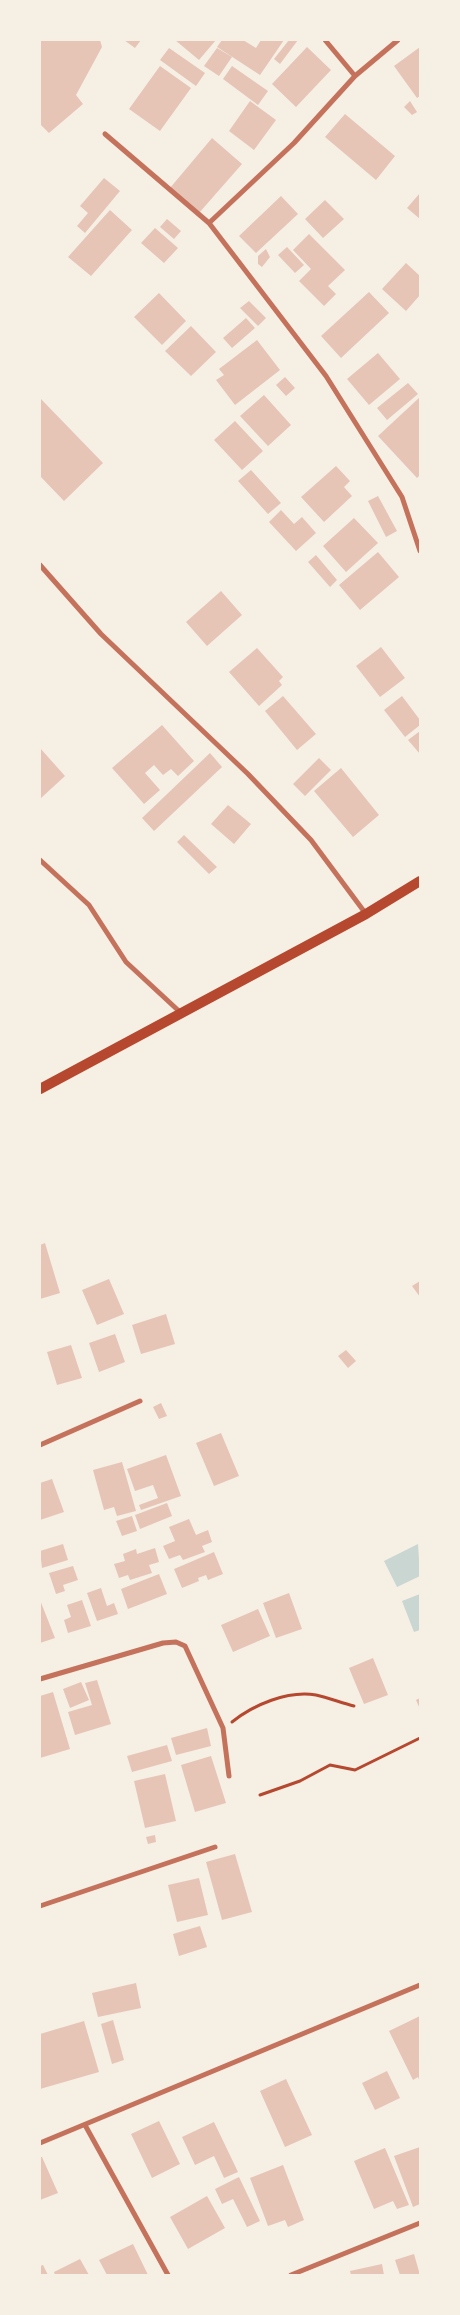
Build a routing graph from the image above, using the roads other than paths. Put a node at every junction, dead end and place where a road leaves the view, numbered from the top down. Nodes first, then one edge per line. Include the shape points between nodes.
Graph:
1 (325, 40) edge
2 (398, 40) edge
3 (355, 76) junction
4 (105, 134) dead end
5 (209, 223) junction
6 (420, 551) edge
7 (40, 564) edge
8 (40, 860) edge
9 (420, 881) edge
10 (366, 914) junction
11 (180, 1013) junction
12 (40, 1089) edge
13 (140, 1400) dead end
14 (40, 1445) edge
15 (40, 1679) edge
16 (229, 1776) dead end
17 (215, 1846) dead end
18 (40, 1906) edge
19 (420, 1985) edge
20 (85, 2124) junction
21 (40, 2143) edge
22 (420, 2222) edge
23 (168, 2275) edge
24 (291, 2275) edge

1 - 3 street
2 - 3 street
3 - 5 street via 294,143
4 - 5 street
5 - 6 street via 326,376 402,497
7 - 10 street via 101,634 248,774 311,840
8 - 11 street via 89,905 126,962
9 - 10 main road
10 - 11 main road
11 - 12 main road
13 - 14 street
15 - 16 street via 163,1643 176,1642 185,1646 223,1728
17 - 18 street
19 - 20 street
20 - 21 street
20 - 23 street
22 - 24 street

